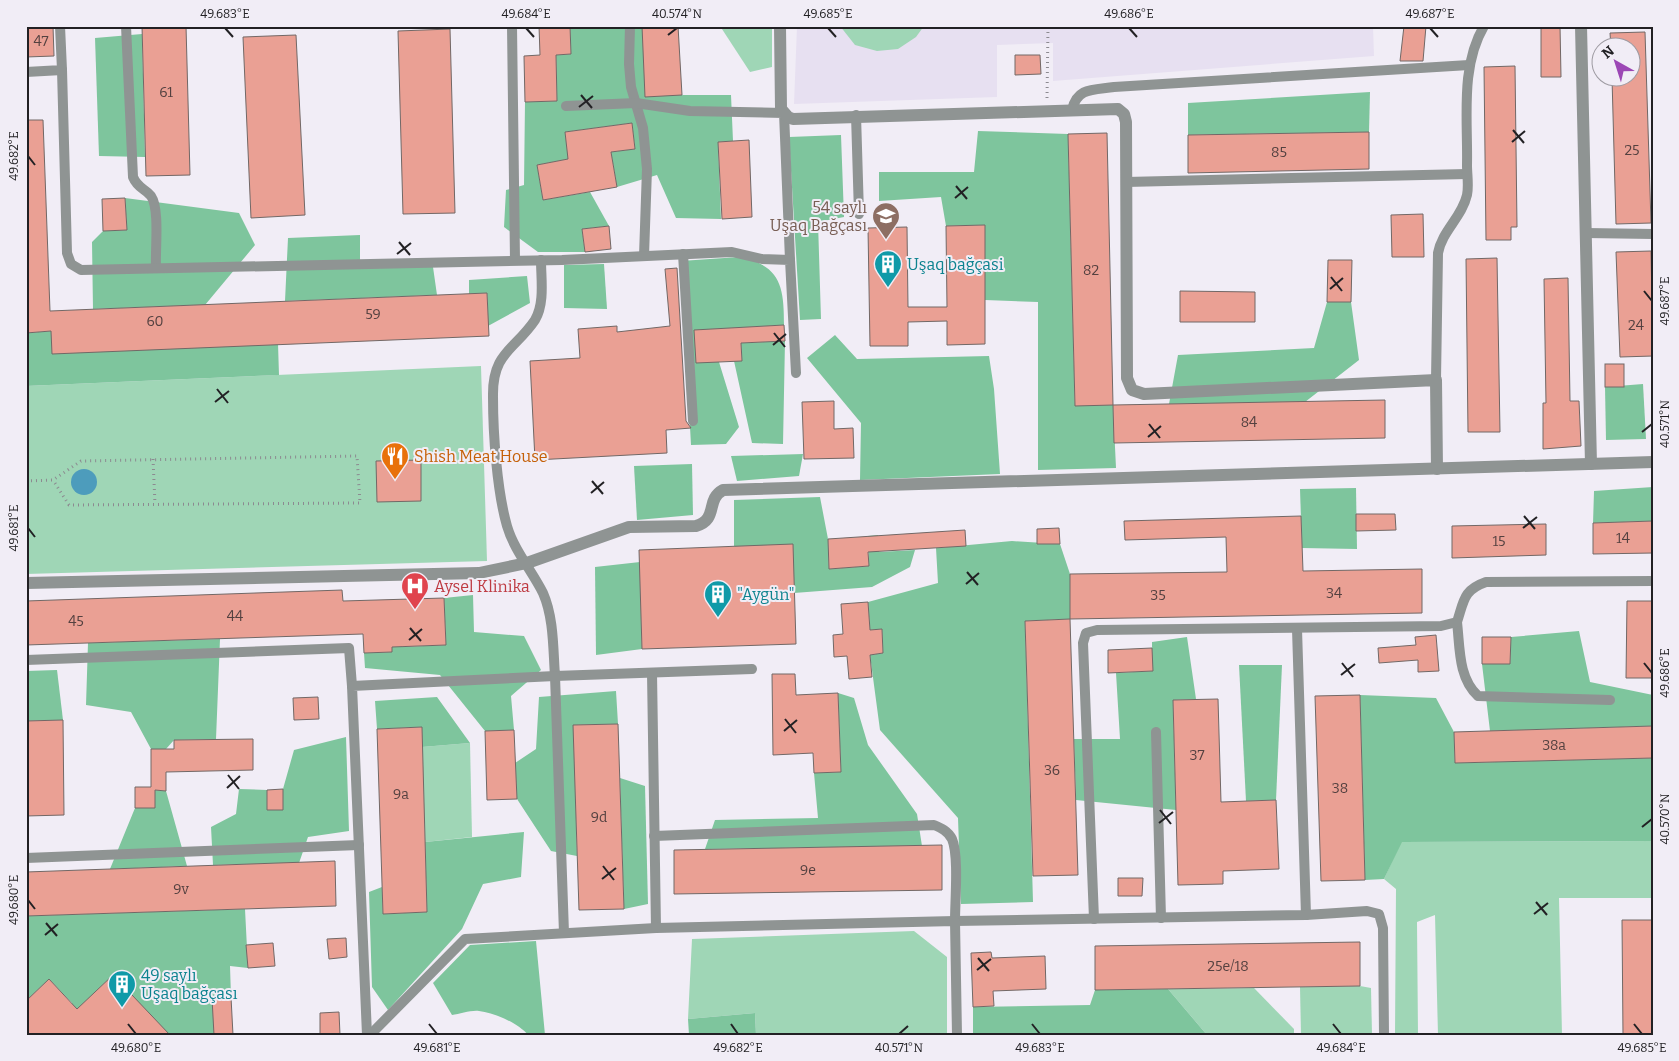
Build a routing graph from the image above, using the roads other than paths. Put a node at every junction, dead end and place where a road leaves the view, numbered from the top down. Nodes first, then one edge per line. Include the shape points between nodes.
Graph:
1 (60, 26) edge
2 (126, 26) edge
3 (512, 26) edge
4 (630, 26) edge
5 (780, 26) edge
6 (1484, 26) edge
7 (1581, 26) edge
8 (1469, 65) junction
9 (62, 70) junction
10 (26, 72) edge
11 (636, 104) junction
12 (566, 106) dead end
13 (1072, 110) junction
14 (784, 113) junction
15 (856, 116) junction
16 (1467, 174) junction
17 (1126, 182) junction
18 (859, 214) dead end
19 (1586, 233) junction
20 (1653, 234) edge
21 (683, 254) junction
22 (644, 256) junction
23 (515, 260) junction
24 (540, 260) junction
25 (790, 260) junction
26 (156, 267) junction
27 (796, 373) dead end
28 (1436, 380) junction
29 (693, 421) dead end
30 (1653, 462) edge
31 (1591, 464) junction
32 (1437, 469) junction
33 (527, 562) junction
34 (1653, 581) edge
35 (26, 583) edge
36 (1458, 622) junction
37 (1297, 629) junction
38 (26, 660) edge
39 (752, 669) dead end
40 (652, 673) junction
41 (555, 676) junction
42 (352, 686) junction
43 (1610, 700) dead end
44 (1156, 732) dead end
45 (654, 836) junction
46 (359, 845) junction
47 (26, 858) edge
48 (1306, 916) junction
49 (1161, 918) junction
50 (1094, 919) junction
51 (955, 921) junction
52 (656, 928) junction
53 (564, 933) junction
54 (368, 1035) edge
55 (956, 1035) edge
56 (1384, 1035) edge

1 - 9 lane
2 - 26 lane via 133,177 137,186 151,196 155,207
3 - 23 lane
4 - 11 lane via 629,64
5 - 14 street via 781,103
6 - 8 lane via 1475,42
7 - 19 street
8 - 13 lane via 1114,87 1085,91 1074,99
8 - 16 lane
9 - 10 lane
9 - 26 lane via 67,253 70,264 81,270
11 - 12 lane
11 - 14 lane via 690,111
11 - 22 lane via 643,128 647,169
13 - 15 street
13 - 17 street via 1118,110 1124,114
14 - 15 street via 793,119
14 - 25 lane
15 - 18 lane
16 - 17 lane
16 - 28 lane via 1464,204 1445,233 1438,253
17 - 28 street via 1127,378 1132,390 1144,394
19 - 20 lane
19 - 31 street
21 - 22 lane
21 - 25 lane via 732,252 762,259
21 - 29 lane
22 - 24 lane
23 - 24 lane
23 - 26 lane
24 - 33 lane via 541,303 535,319 504,353 495,375 493,396 501,502 508,528
25 - 27 lane
28 - 32 street
30 - 31 street
31 - 32 street
32 - 33 street via 724,490 714,500 710,518 704,524 629,527
33 - 35 street via 478,573
33 - 41 lane via 549,612
34 - 36 lane via 1486,582 1473,587 1465,596
36 - 37 lane via 1441,626
36 - 43 lane via 1464,678 1470,690 1478,696
37 - 48 lane
37 - 50 lane via 1097,630 1086,633 1083,643
38 - 42 lane via 349,648
39 - 40 lane
40 - 41 lane
40 - 45 lane
41 - 42 lane
41 - 53 lane
42 - 46 lane
44 - 49 lane
45 - 51 lane via 934,825 945,830 952,839
45 - 52 lane
46 - 47 lane
46 - 54 lane
48 - 49 lane
48 - 56 lane via 1367,911 1379,914 1383,928
49 - 50 lane
50 - 51 lane
51 - 52 lane
51 - 55 lane
52 - 53 lane
53 - 54 lane via 465,939

